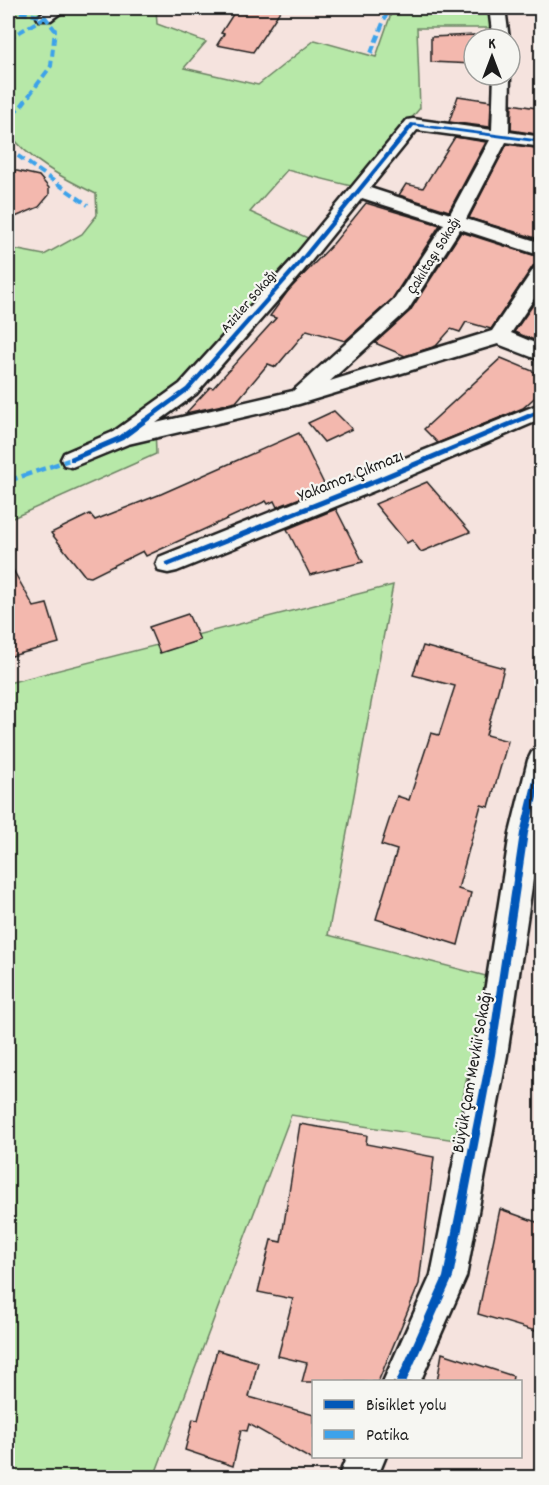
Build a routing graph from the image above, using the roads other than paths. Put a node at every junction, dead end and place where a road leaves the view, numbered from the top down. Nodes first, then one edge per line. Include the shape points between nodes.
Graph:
1 (59, 8) edge
2 (497, 8) edge
3 (45, 17) dead end
4 (499, 27) edge
5 (502, 87) edge
6 (500, 137) junction
7 (542, 142) edge
8 (357, 190) junction
9 (455, 222) junction
10 (542, 250) edge
11 (542, 271) edge
12 (499, 336) junction
13 (542, 354) edge
14 (299, 397) junction
15 (542, 410) edge
16 (121, 438) junction
17 (72, 459) dead end
18 (168, 564) dead end
19 (542, 760) edge
20 (402, 1380) edge
21 (366, 1458) edge
22 (357, 1478) edge

1 - 3 street
2 - 4 street
5 - 6 street, Çakıltaşı Sokağı
6 - 7 street
6 - 8 street, Azizler Sokağı via 413,124
6 - 9 street, Çakıltaşı Sokağı
8 - 9 street
8 - 16 street, Azizler Sokağı via 297,266 188,389
9 - 10 street
9 - 14 street, Çakıltaşı Sokağı via 401,305
11 - 12 street
12 - 13 street
12 - 14 street, Azizler Sokağı via 423,363
14 - 16 street, Azizler Sokağı
15 - 18 street, Yakamoz Çıkmazı
16 - 17 street, Azizler Sokağı
19 - 20 street, Büyük Çam Mevkii Sokağı via 524,833 491,1055 448,1277
21 - 22 street

